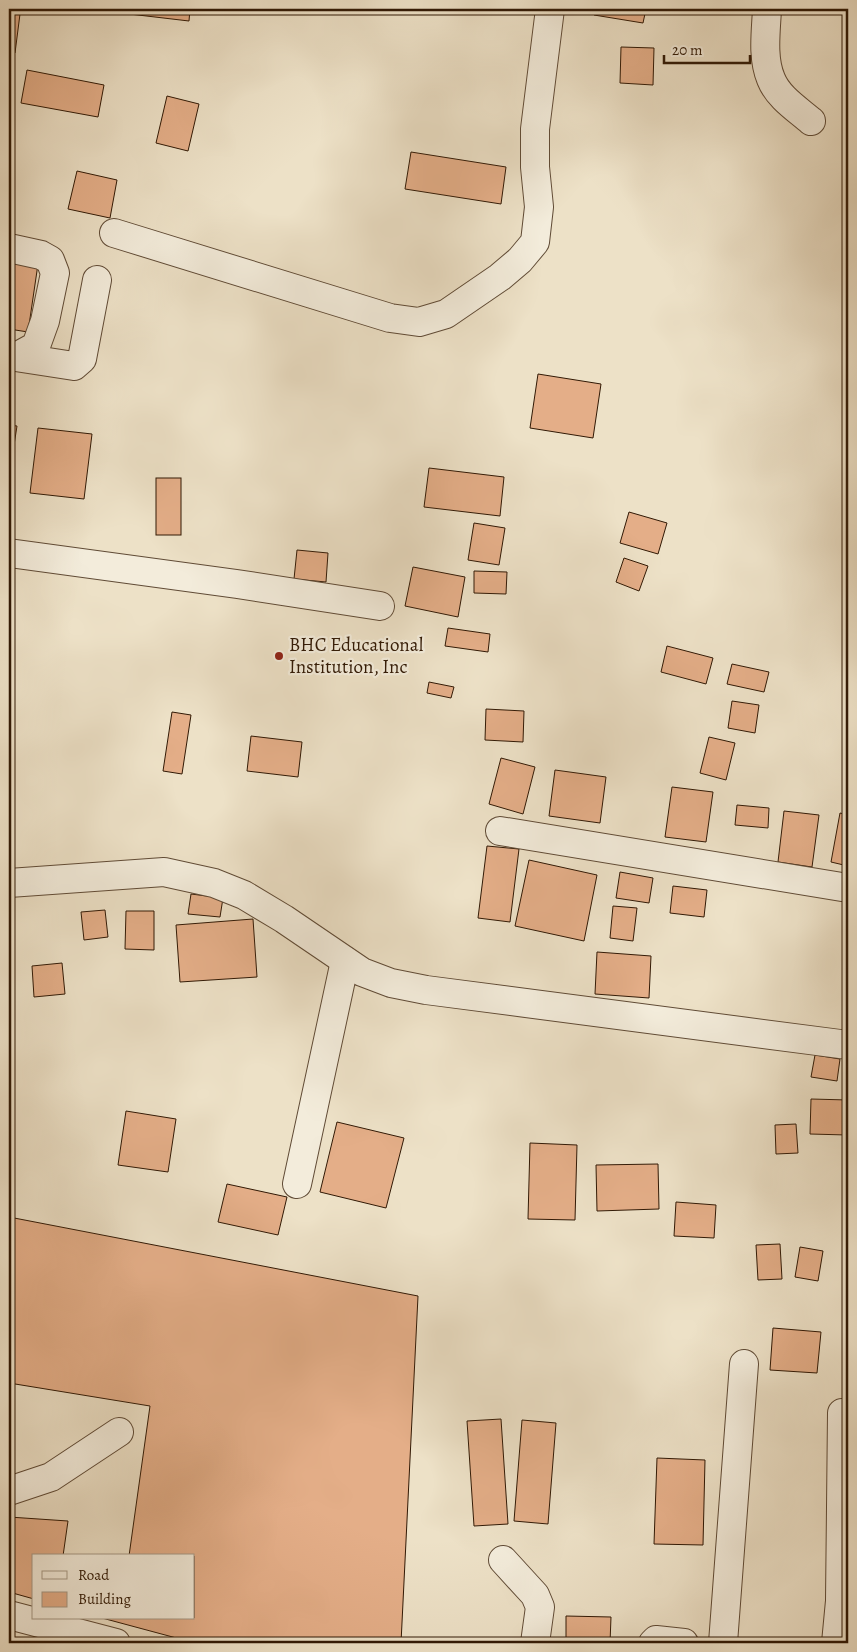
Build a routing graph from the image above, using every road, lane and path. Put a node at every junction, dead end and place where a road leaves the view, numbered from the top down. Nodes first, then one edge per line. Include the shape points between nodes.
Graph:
1 (550, 9) edge
2 (767, 9) edge
3 (811, 122) dead end
4 (114, 233) dead end
5 (9, 248) edge
6 (97, 280) dead end
7 (12, 357) edge
8 (9, 553) edge
9 (380, 606) dead end
10 (500, 831) dead end
11 (9, 883) edge
12 (848, 888) edge
13 (344, 961) junction
14 (848, 1045) edge
15 (297, 1184) dead end
16 (744, 1364) dead end
17 (842, 1413) dead end
18 (119, 1432) dead end
19 (9, 1491) edge
20 (503, 1560) dead end
21 (9, 1615) edge
22 (116, 1643) edge
23 (535, 1643) edge
24 (653, 1643) edge
25 (684, 1643) edge
26 (723, 1643) edge
27 (836, 1643) edge

1 - 4 street via 535,129 539,207 535,242 500,277 446,314 419,322 390,318
2 - 3 street via 766,62 771,80 784,98
5 - 7 street via 41,255 50,260 55,273 36,346
6 - 7 street via 82,359 74,366
8 - 9 street
10 - 12 street
11 - 13 street via 164,872 214,883 244,895 284,919
13 - 14 street via 391,983 426,990
13 - 15 street
16 - 26 street
17 - 27 street via 840,1601
18 - 19 street via 51,1477
20 - 23 street via 535,1595 540,1607
21 - 22 street
24 - 25 street via 656,1640

